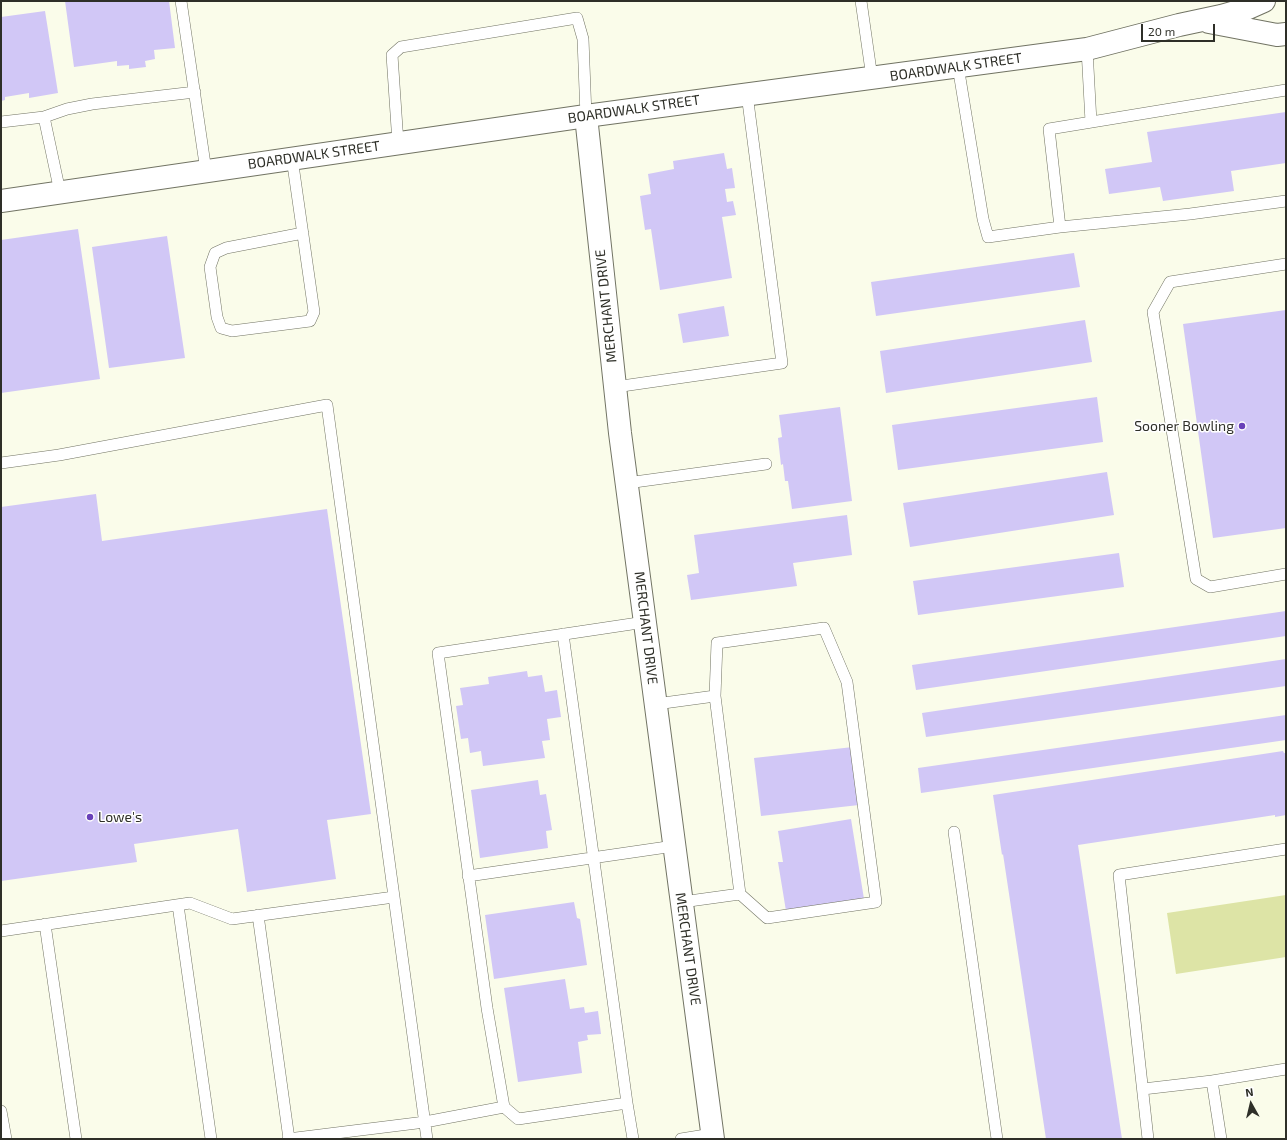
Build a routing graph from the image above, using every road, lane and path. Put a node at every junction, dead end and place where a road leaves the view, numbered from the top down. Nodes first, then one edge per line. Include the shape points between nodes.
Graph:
1 (181, 1) edge
2 (861, 1) edge
3 (1219, 1) edge
4 (1264, 1) edge
5 (1200, 20) junction
6 (1286, 34) edge
7 (1087, 49) junction
8 (958, 66) junction
9 (872, 78) junction
10 (1286, 90) edge
11 (195, 92) junction
12 (747, 94) junction
13 (586, 116) junction
14 (44, 117) junction
15 (1, 122) edge
16 (1091, 122) junction
17 (398, 143) junction
18 (292, 158) junction
19 (206, 171) junction
20 (60, 192) junction
21 (1286, 200) edge
22 (1, 201) edge
23 (1060, 227) junction
24 (303, 233) junction
25 (1286, 264) edge
26 (615, 386) junction
27 (1, 463) edge
28 (766, 464) dead end
29 (627, 483) junction
30 (1286, 574) edge
31 (645, 622) junction
32 (563, 634) junction
33 (714, 696) junction
34 (656, 704) junction
35 (954, 832) dead end
36 (674, 846) junction
37 (1286, 849) edge
38 (594, 857) junction
39 (468, 876) junction
40 (740, 894) junction
41 (394, 897) junction
42 (682, 902) junction
43 (178, 905) junction
44 (258, 915) junction
45 (45, 924) junction
46 (1, 931) edge
47 (1286, 1069) edge
48 (1212, 1081) junction
49 (1142, 1089) junction
50 (627, 1102) junction
51 (504, 1107) junction
52 (1, 1111) edge
53 (425, 1122) junction
54 (713, 1136) edge
55 (6, 1139) edge
56 (76, 1139) edge
57 (210, 1139) edge
58 (289, 1139) edge
59 (427, 1139) edge
60 (633, 1139) edge
61 (681, 1139) edge
62 (997, 1139) edge
63 (1148, 1139) edge
64 (1221, 1139) edge

1 - 11 lane
2 - 9 lane
3 - 5 street
4 - 5 street, BOARDWALK STREET via 1246,9
5 - 6 street via 1277,35
5 - 7 street, BOARDWALK STREET
7 - 8 street, BOARDWALK STREET
7 - 16 lane
8 - 9 street, BOARDWALK STREET
8 - 23 lane via 988,237
9 - 12 street, BOARDWALK STREET
10 - 16 lane
11 - 14 lane via 92,104
11 - 19 lane
12 - 13 street, BOARDWALK STREET
12 - 26 lane via 782,363
13 - 17 street, BOARDWALK STREET
13 - 17 lane via 583,39 577,18 401,47 392,55
13 - 26 street, MERCHANT DRIVE
14 - 15 lane
14 - 20 lane
16 - 23 lane via 1049,129
17 - 18 street, BOARDWALK STREET
18 - 19 street, BOARDWALK STREET
18 - 24 lane
19 - 20 street, BOARDWALK STREET
20 - 22 street, BOARDWALK STREET
21 - 23 lane via 1190,214
24 - 24 lane via 314,312 310,321 232,331 221,328 210,267 215,253 226,248
25 - 30 lane via 1170,282 1153,312 1196,579 1210,587
26 - 29 street, MERCHANT DRIVE
27 - 41 lane via 59,455 327,405
28 - 29 lane
29 - 31 street, MERCHANT DRIVE
31 - 32 lane
31 - 34 street, MERCHANT DRIVE
32 - 38 lane
32 - 39 lane via 438,653
33 - 34 lane
33 - 40 lane
33 - 40 lane via 717,643 824,628 847,682 876,902 767,918
34 - 36 street, MERCHANT DRIVE
35 - 62 lane
36 - 38 lane
36 - 42 street, MERCHANT DRIVE
37 - 49 lane via 1118,875
38 - 39 lane
38 - 50 lane
39 - 51 lane via 486,1008
40 - 42 lane
41 - 44 lane
41 - 53 lane
42 - 54 street, MERCHANT DRIVE
43 - 44 lane via 190,903 232,918
43 - 45 lane
43 - 57 lane
44 - 58 lane
45 - 46 lane
45 - 56 lane
47 - 48 lane
48 - 49 lane
48 - 64 lane
49 - 63 lane
50 - 51 lane via 518,1119
50 - 60 lane
51 - 53 lane
52 - 55 lane
53 - 58 lane
53 - 59 lane
54 - 61 lane

